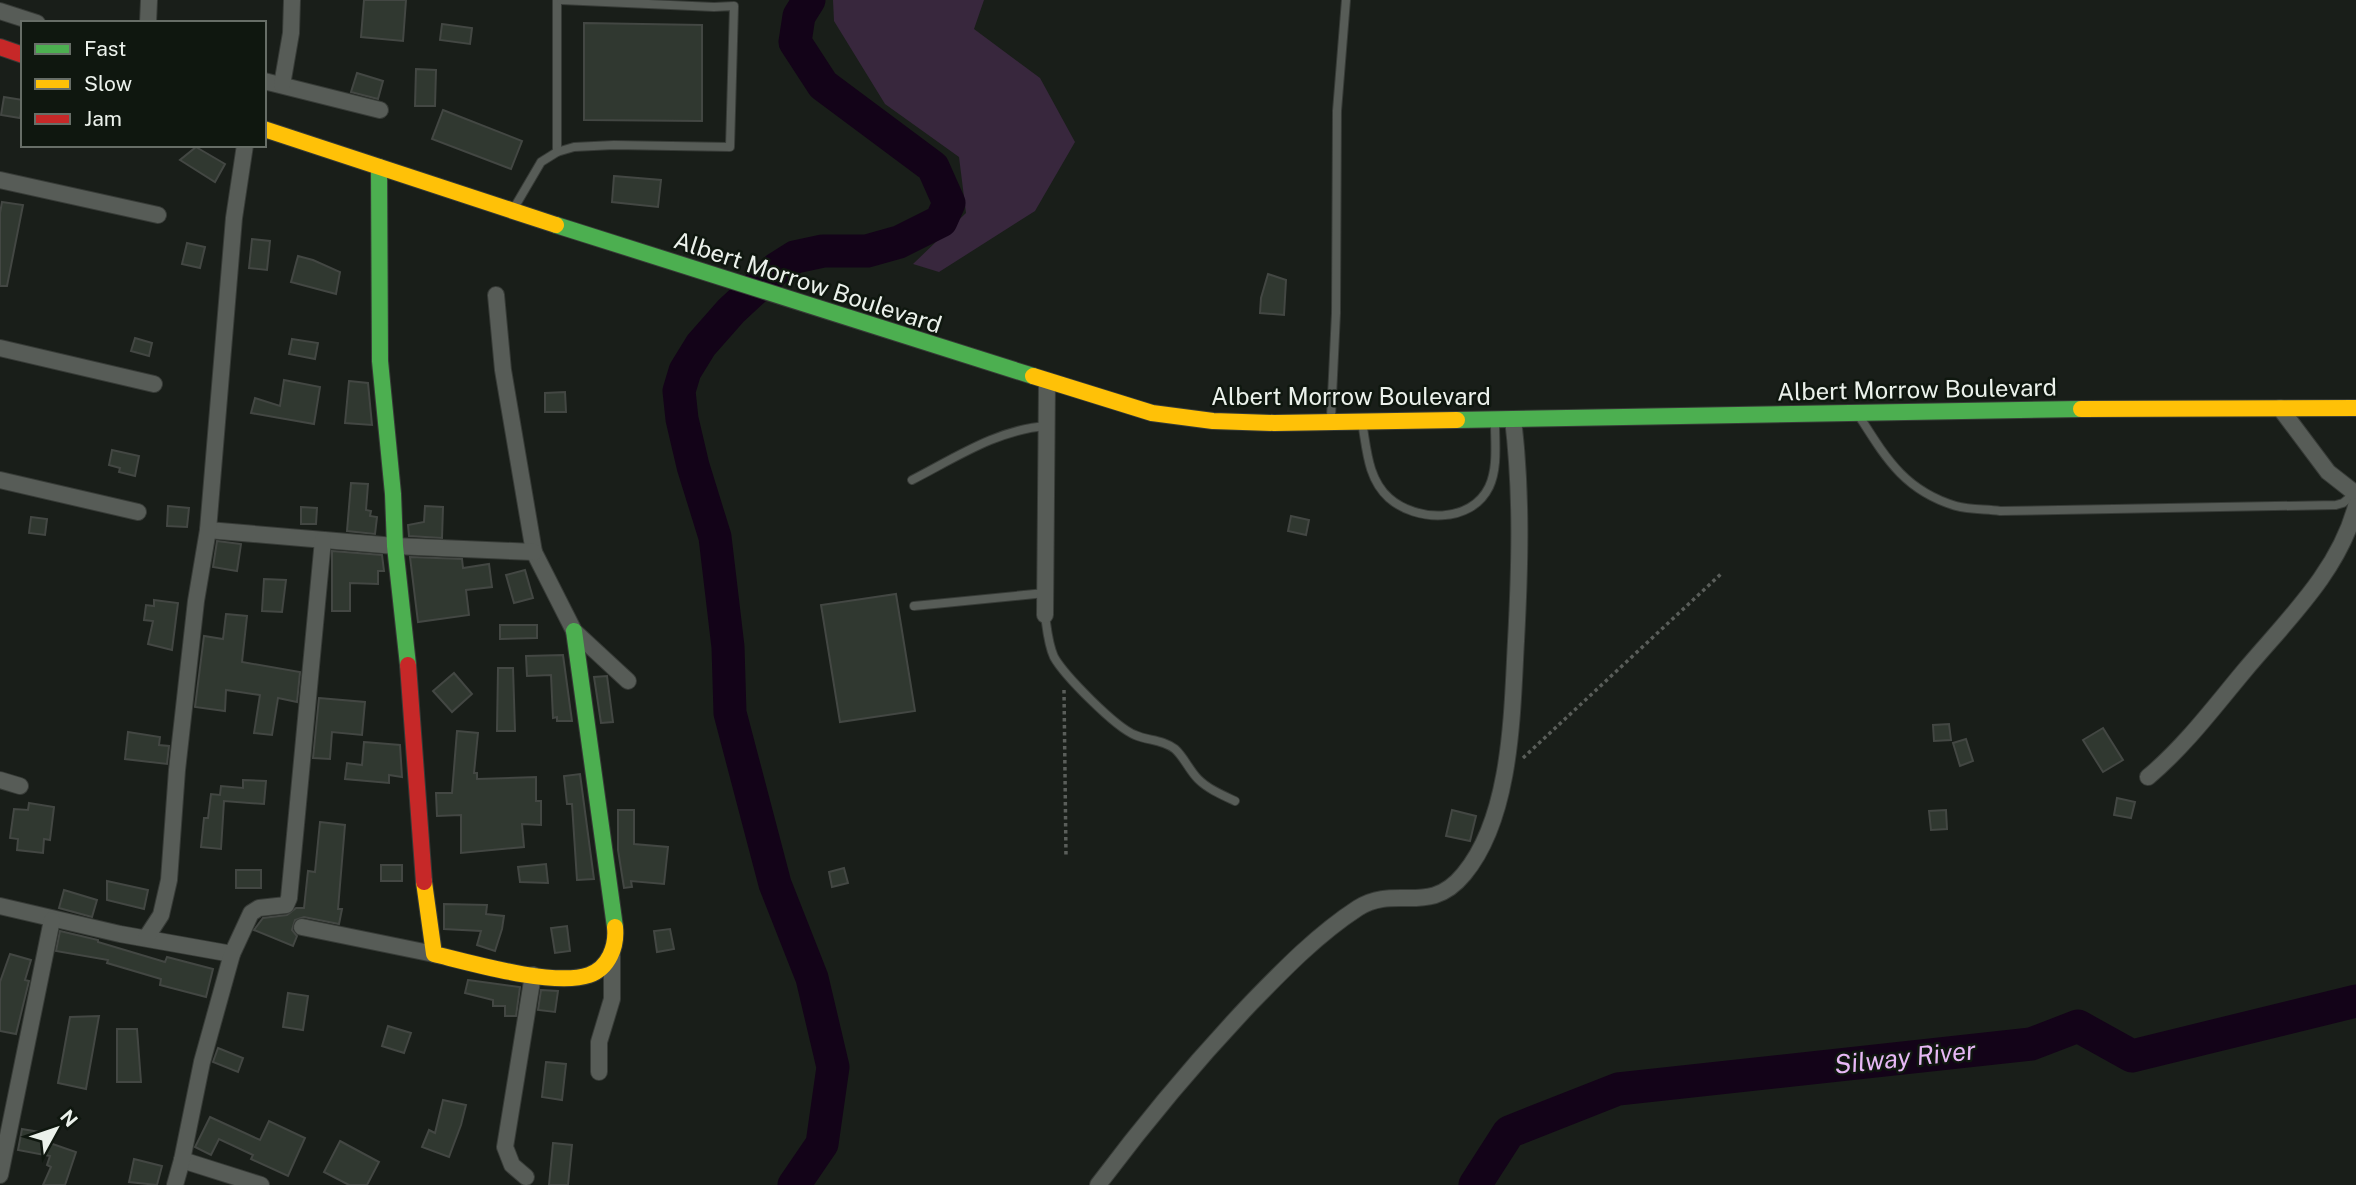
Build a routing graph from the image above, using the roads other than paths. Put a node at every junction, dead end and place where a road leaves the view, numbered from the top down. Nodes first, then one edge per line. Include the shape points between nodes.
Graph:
1 (149, 0) edge
2 (292, 0) edge
3 (559, 0) edge
4 (1346, 0) edge
5 (0, 11) edge
6 (31, 21) edge
7 (148, 21) edge
8 (0, 47) edge
9 (21, 54) edge
10 (266, 81) edge
11 (282, 85) junction
12 (380, 110) dead end
13 (266, 131) edge
14 (245, 147) edge
15 (557, 152) junction
16 (379, 167) junction
17 (0, 180) edge
18 (513, 210) junction
19 (158, 215) dead end
20 (496, 295) dead end
21 (0, 348) edge
22 (1047, 381) junction
23 (154, 384) dead end
24 (2280, 408) junction
25 (2356, 408) edge
26 (1858, 413) junction
27 (1495, 419) junction
28 (1513, 419) junction
29 (1331, 422) junction
30 (1362, 422) junction
31 (1047, 426) junction
32 (0, 480) edge
33 (912, 480) dead end
34 (2356, 498) edge
35 (138, 512) dead end
36 (208, 530) junction
37 (323, 540) junction
38 (396, 546) junction
39 (534, 552) junction
40 (1045, 593) junction
41 (914, 606) dead end
42 (1045, 615) joint
43 (574, 631) junction
44 (628, 681) dead end
45 (2148, 777) dead end
46 (0, 780) edge
47 (20, 786) dead end
48 (1235, 801) dead end
49 (0, 906) edge
50 (52, 920) junction
51 (302, 927) dead end
52 (146, 938) junction
53 (232, 954) junction
54 (434, 954) junction
55 (612, 956) junction
56 (533, 975) junction
57 (599, 1072) dead end
58 (182, 1160) junction
59 (0, 1175) edge
60 (526, 1177) dead end
61 (175, 1185) edge
62 (261, 1185) edge
63 (1098, 1185) edge

1 - 7 street
2 - 11 street
3 - 15 lane
3 - 15 lane via 734,6 730,147 614,145
4 - 29 lane via 1337,111
5 - 6 street
8 - 9 main road
10 - 11 street
11 - 12 street
13 - 16 main road, Albert Morrow Boulevard
14 - 36 street via 234,218
15 - 18 lane via 541,163
16 - 18 main road, Albert Morrow Boulevard
16 - 38 main road via 380,361
17 - 19 street
18 - 22 main road, Albert Morrow Boulevard
20 - 39 street via 503,370
21 - 23 street
22 - 29 main road, Albert Morrow Boulevard via 1152,413 1213,421
22 - 31 street
24 - 25 main road, Albert Morrow Boulevard
24 - 26 main road, Albert Morrow Boulevard
24 - 34 street via 2328,472
26 - 28 main road, Albert Morrow Boulevard
26 - 34 lane via 1889,463 1933,497 1958,507 2336,505
27 - 28 main road, Albert Morrow Boulevard
27 - 30 main road, Albert Morrow Boulevard
27 - 30 lane via 1494,471 1488,490 1470,507 1447,516 1410,511 1388,497 1369,468
28 - 63 street via 1520,540 1512,715 1506,774 1479,852 1445,892 1429,898 1378,899 1329,929 1210,1046
29 - 30 main road, Albert Morrow Boulevard
31 - 33 lane via 1006,433
31 - 40 street
32 - 35 street
34 - 45 street via 2343,545 2318,582 2180,748
36 - 37 street
36 - 52 street via 195,601 169,880 161,915
37 - 38 street
37 - 53 street via 289,898 282,907 251,913
38 - 39 street
38 - 54 main road via 426,909
39 - 43 street
40 - 41 lane
40 - 42 street
42 - 48 lane via 1050,646 1064,670 1116,724 1174,749 1198,779
43 - 44 street
43 - 55 main road via 616,936
46 - 47 street
49 - 50 street
50 - 52 street
50 - 59 street
51 - 54 street
52 - 53 street
53 - 58 street via 202,1062
54 - 56 main road
55 - 56 main road via 588,976
55 - 57 street via 612,999 599,1042
56 - 60 street via 505,1147 508,1159
58 - 61 street
58 - 62 street

